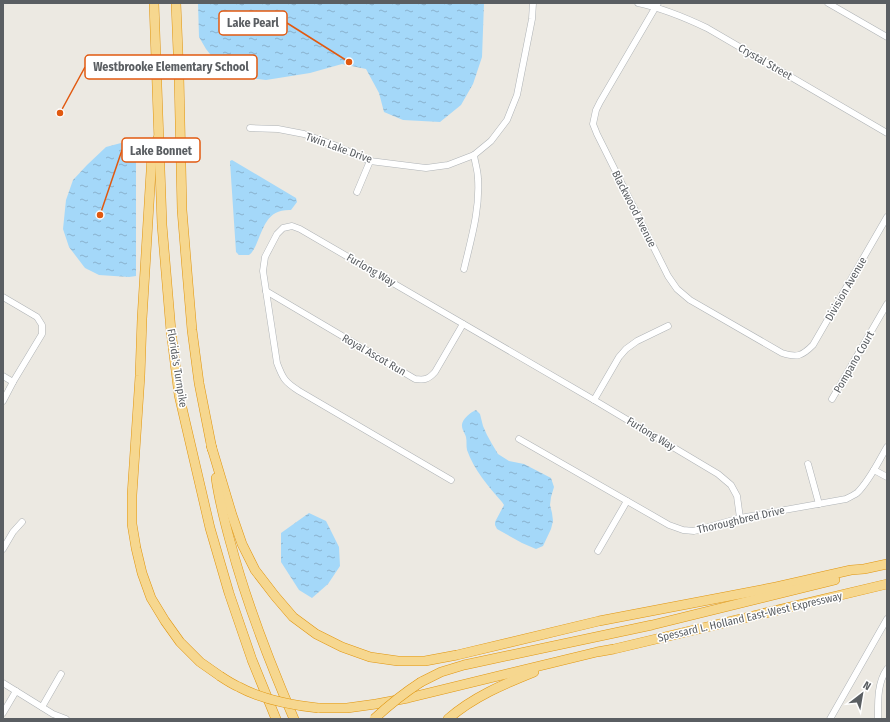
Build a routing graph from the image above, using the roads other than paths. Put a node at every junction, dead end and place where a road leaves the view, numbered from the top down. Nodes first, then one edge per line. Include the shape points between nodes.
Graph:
1 (154, 3) edge
2 (176, 3) edge
3 (533, 3) edge
4 (638, 3) edge
5 (828, 3) edge
6 (657, 5) edge
7 (887, 37) edge
8 (250, 128) dead end
9 (887, 133) edge
10 (159, 137) junction
11 (474, 155) junction
12 (370, 161) junction
13 (358, 192) dead end
14 (886, 221) edge
15 (464, 268) dead end
16 (266, 291) junction
17 (3, 297) edge
18 (887, 304) edge
19 (463, 324) junction
20 (668, 326) dead end
21 (800, 356) joint
22 (3, 376) edge
23 (13, 382) junction
24 (832, 399) dead end
25 (594, 400) junction
26 (3, 401) edge
27 (519, 439) dead end
28 (211, 445) junction
29 (887, 447) edge
30 (808, 464) dead end
31 (874, 470) junction
32 (887, 477) edge
33 (451, 480) dead end
34 (627, 501) junction
35 (820, 504) junction
36 (740, 518) junction
37 (22, 522) dead end
38 (3, 549) edge
39 (598, 551) dead end
40 (887, 564) edge
41 (864, 569) junction
42 (887, 584) edge
43 (887, 619) edge
44 (614, 649) junction
45 (887, 669) edge
46 (61, 674) dead end
47 (3, 683) edge
48 (16, 691) junction
49 (42, 707) junction
50 (3, 713) edge
51 (66, 719) edge
52 (276, 719) edge
53 (294, 719) edge
54 (374, 719) edge
55 (448, 719) edge
56 (830, 719) edge
57 (878, 719) edge

1 - 10 highway, Florida's Turnpike
2 - 28 highway, Florida's Turnpike via 182,210 192,330
3 - 11 street, Twin Lake Drive via 518,95 507,120 491,141
4 - 6 street, Crystal Street
5 - 7 street
6 - 9 street, Crystal Street via 707,28
6 - 21 street, Blackwood Avenue via 596,110 593,124 597,134 668,276 677,289 690,300 782,353
8 - 12 street, Twin Lake Drive via 278,129 304,134
10 - 44 highway, bridge via 152,155 132,524 142,573 152,598 180,642 200,662 240,688 292,705 318,708 347,708 408,698
10 - 52 highway, Florida's Turnpike via 165,271 179,394 210,528 227,586 252,660
11 - 12 street, Twin Lake Drive via 448,165 426,168
11 - 15 street via 478,178 476,222
12 - 13 street
14 - 21 street, Division Avenue via 813,345
16 - 19 street, Royal Ascot Run via 415,379 430,378
16 - 19 street, Furlong Way via 263,271 266,257 277,234 283,228 292,226
16 - 33 street, Furlong Way via 277,363 281,375 288,384
17 - 23 street via 37,316 42,325 42,334
18 - 24 street, Pompano Court
19 - 25 street, Furlong Way
20 - 25 street via 626,349
22 - 23 street
23 - 26 street
25 - 36 street, Furlong Way via 718,474 731,485 737,496
27 - 34 street, Thoroughbred Drive
28 - 41 highway via 242,544 255,570 293,617 316,634 342,648 370,657 425,661 606,620
28 - 53 highway, Florida's Turnpike via 219,499 236,564 253,616
29 - 31 street, Thoroughbred Drive
30 - 35 street
31 - 32 street
31 - 35 street, Thoroughbred Drive via 856,494 846,499
34 - 36 street, Thoroughbred Drive via 683,530 694,531
34 - 39 street
35 - 36 street, Thoroughbred Drive
37 - 38 street
40 - 41 highway
41 - 54 highway, bridge via 854,575 659,623 441,672 403,694
42 - 44 highway, Spessard L. Holland East-West Expressway
43 - 56 street
44 - 55 highway via 601,656 545,668 500,686 475,699
45 - 57 street via 878,693
46 - 49 street
47 - 48 street
48 - 49 street
48 - 50 street
49 - 51 street

